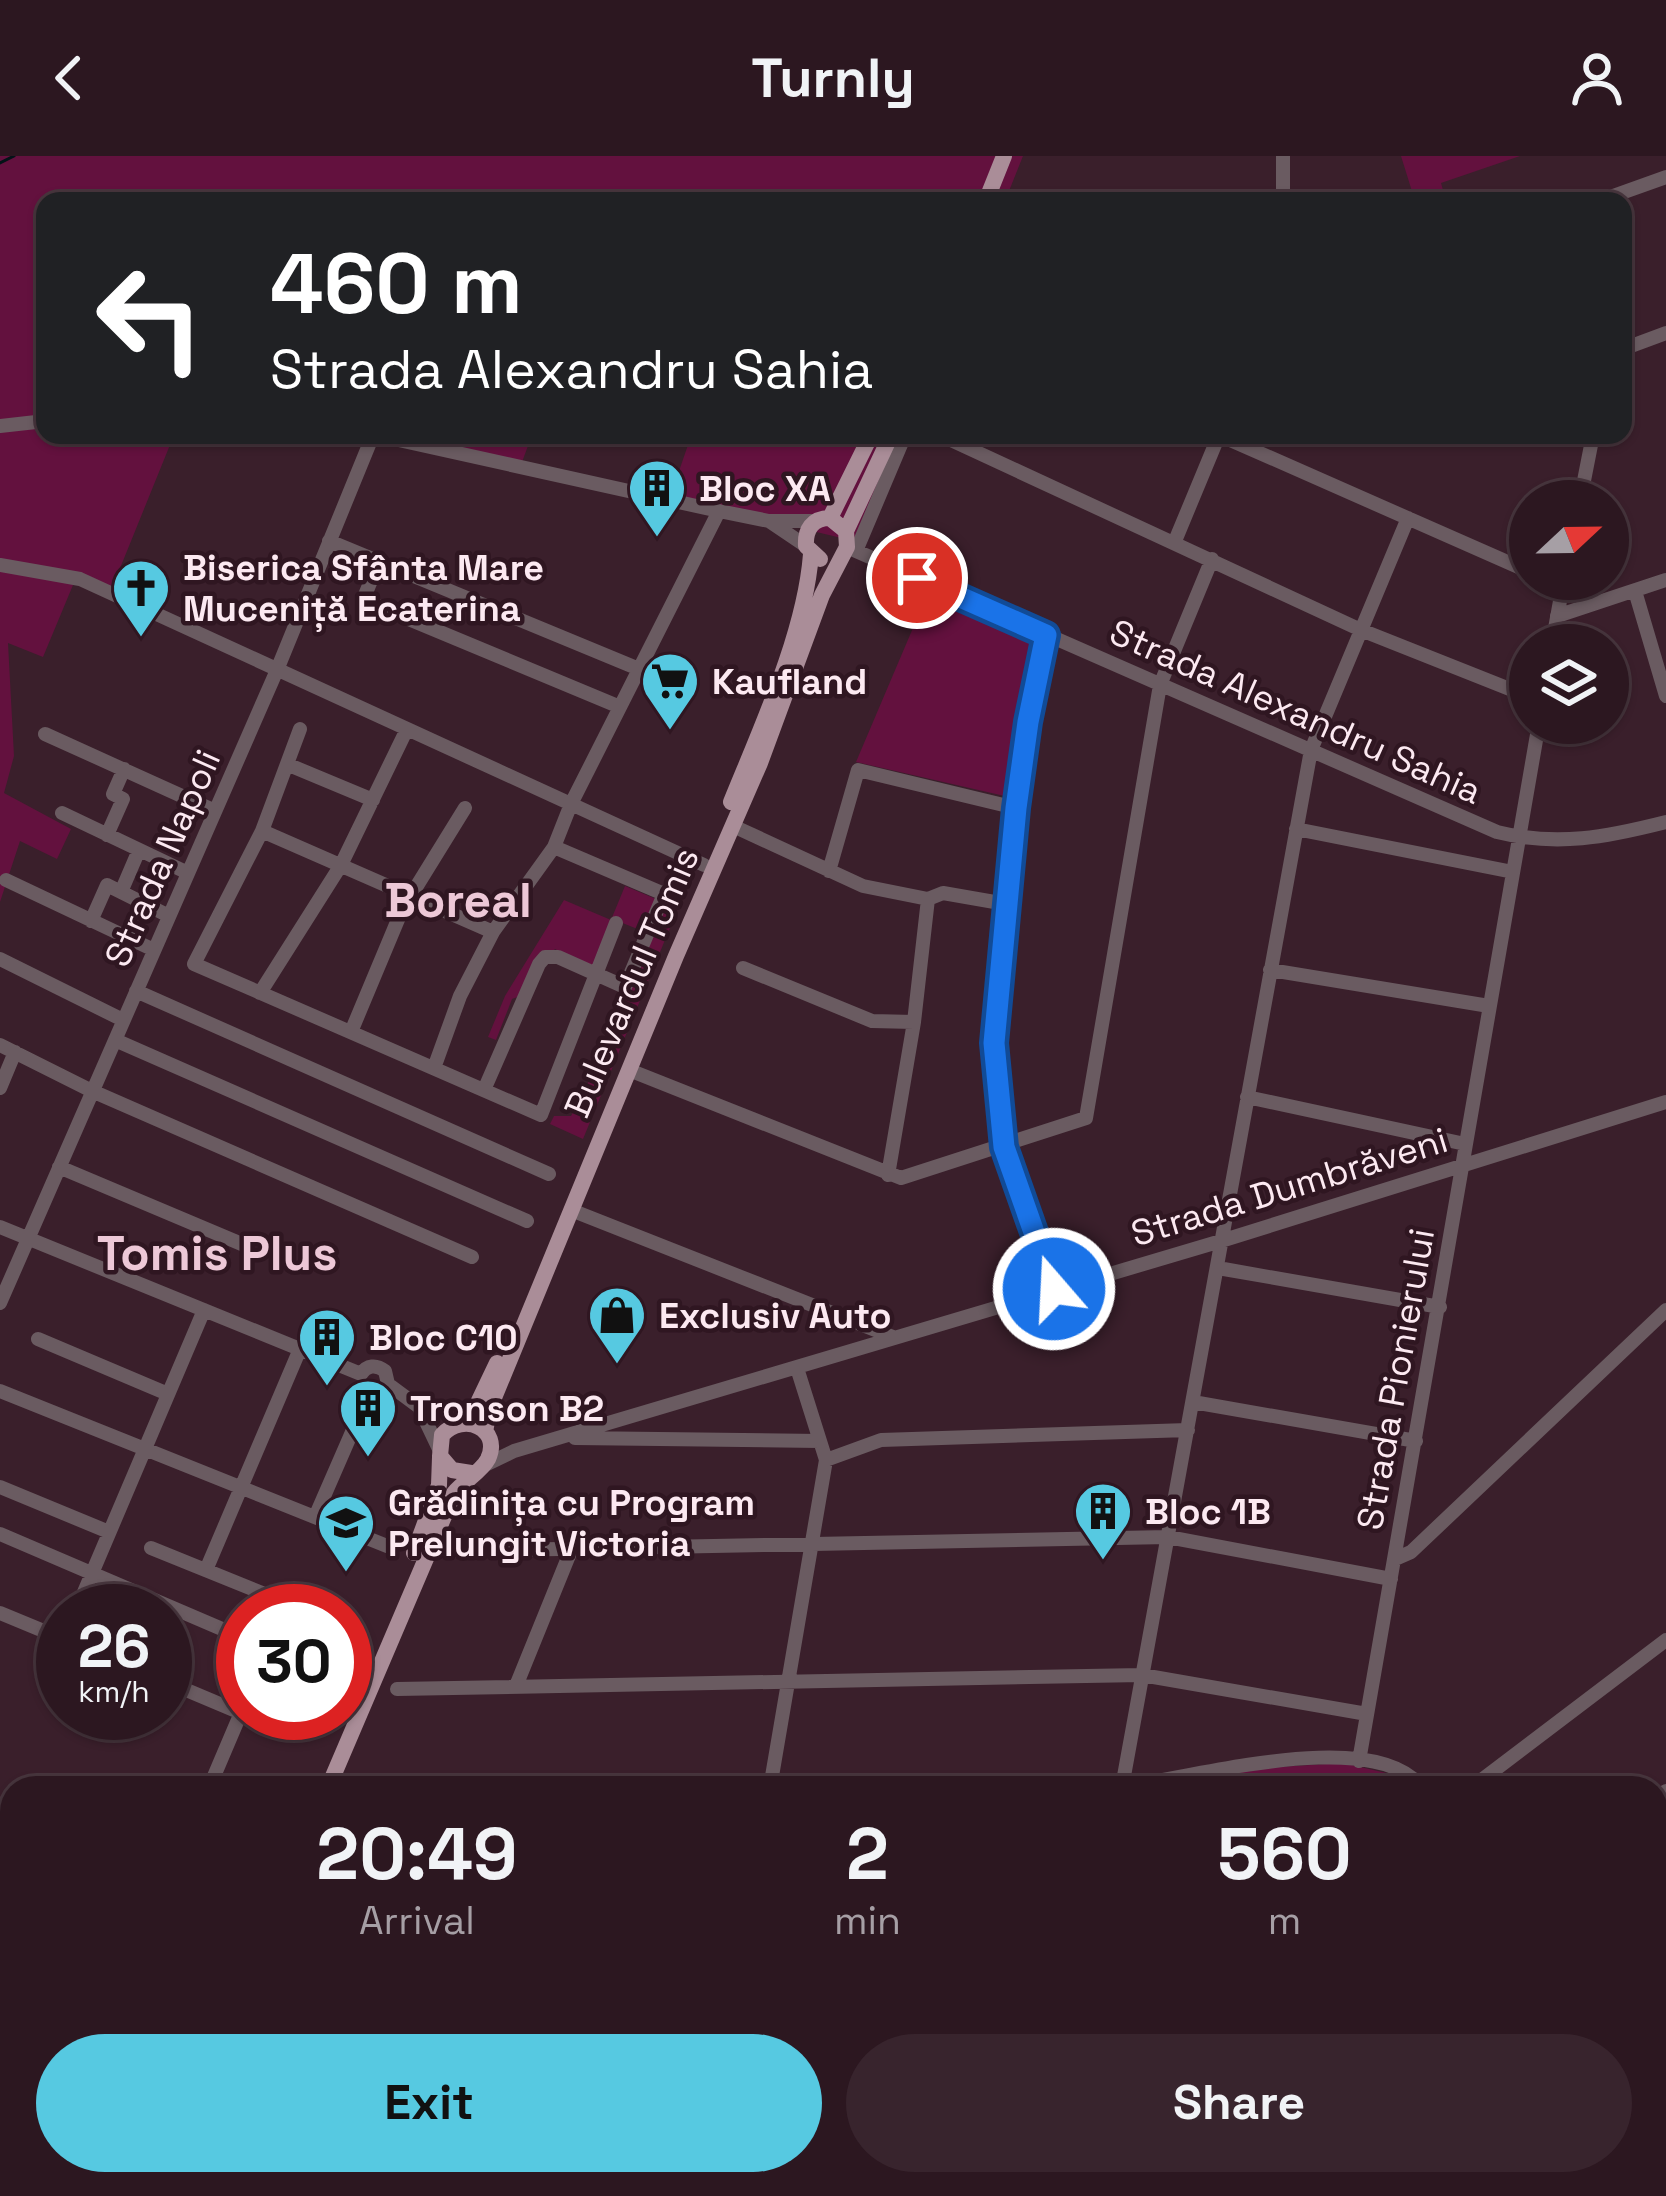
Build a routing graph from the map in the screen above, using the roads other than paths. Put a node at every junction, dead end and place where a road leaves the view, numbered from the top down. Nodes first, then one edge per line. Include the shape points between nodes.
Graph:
1 (1000, 156) edge
2 (1283, 156) edge
3 (1666, 177) edge
4 (986, 192) edge
5 (1283, 192) edge
6 (1624, 192) edge
7 (1666, 333) edge
8 (1632, 346) edge
9 (36, 422) edge
10 (0, 426) edge
11 (370, 444) edge
12 (415, 444) edge
13 (866, 444) edge
14 (887, 444) edge
15 (899, 444) edge
16 (960, 444) edge
17 (1216, 444) edge
18 (1240, 444) edge
19 (1591, 444) edge
20 (1584, 480) edge
21 (719, 511) junction
22 (1408, 518) junction
23 (823, 519) junction
24 (769, 520) junction
25 (329, 541) junction
26 (1175, 541) junction
27 (847, 547) junction
28 (809, 550) junction
29 (1212, 559) junction
30 (379, 561) junction
31 (1509, 563) edge
32 (0, 565) edge
33 (1666, 580) edge
34 (1635, 591) junction
35 (1560, 600) edge
36 (1557, 616) junction
37 (1556, 624) edge
38 (1360, 630) junction
39 (1046, 635) junction
40 (640, 669) junction
41 (277, 670) junction
42 (1160, 685) junction
43 (1509, 689) edge
44 (1666, 695) edge
45 (620, 707) junction
46 (300, 729) dead end
47 (407, 729) junction
48 (45, 734) dead end
49 (1535, 744) edge
50 (1311, 750) junction
51 (289, 765) junction
52 (124, 770) junction
53 (373, 800) junction
54 (571, 804) junction
55 (465, 808) dead end
56 (1016, 808) junction
57 (215, 811) junction
58 (62, 813) dead end
59 (1666, 822) edge
60 (733, 826) junction
61 (1296, 829) junction
62 (262, 831) junction
63 (107, 835) junction
64 (1519, 837) junction
65 (554, 847) junction
66 (139, 850) junction
67 (704, 865) junction
68 (341, 866) junction
69 (830, 871) junction
70 (1513, 872) junction
71 (188, 873) junction
72 (6, 880) dead end
73 (121, 892) junction
74 (412, 896) junction
75 (928, 899) junction
76 (1006, 904) junction
77 (169, 916) junction
78 (91, 921) junction
79 (616, 923) dead end
80 (493, 932) junction
81 (154, 950) junction
82 (0, 959) edge
83 (743, 968) dead end
84 (1270, 970) junction
85 (596, 974) junction
86 (136, 992) junction
87 (260, 993) junction
88 (1489, 1006) junction
89 (123, 1020) junction
90 (914, 1022) junction
91 (351, 1032) junction
92 (115, 1040) junction
93 (0, 1045) edge
94 (15, 1052) junction
95 (434, 1068) junction
96 (629, 1070) junction
97 (0, 1088) edge
98 (484, 1090) junction
99 (92, 1091) junction
100 (1247, 1097) junction
101 (1666, 1102) edge
102 (1465, 1144) junction
103 (1004, 1147) junction
104 (1461, 1166) junction
105 (58, 1167) junction
106 (549, 1174) dead end
107 (888, 1174) junction
108 (571, 1210) junction
109 (527, 1221) dead end
110 (0, 1227) edge
111 (27, 1238) junction
112 (1221, 1241) junction
113 (244, 1245) dead end
114 (472, 1257) dead end
115 (1218, 1268) junction
116 (1054, 1289) junction
117 (0, 1303) edge
118 (1439, 1307) junction
119 (204, 1310) junction
120 (1666, 1310) edge
121 (893, 1337) junction
122 (38, 1340) dead end
123 (300, 1349) junction
124 (796, 1368) junction
125 (361, 1374) junction
126 (388, 1384) junction
127 (0, 1391) edge
128 (168, 1394) junction
129 (370, 1394) junction
130 (1193, 1402) junction
131 (419, 1407) junction
132 (456, 1424) junction
133 (1188, 1430) junction
134 (487, 1437) junction
135 (558, 1438) junction
136 (820, 1441) junction
137 (1416, 1442) junction
138 (145, 1449) junction
139 (514, 1451) junction
140 (440, 1453) junction
141 (826, 1460) junction
142 (476, 1470) junction
143 (0, 1487) edge
144 (241, 1487) junction
145 (316, 1517) junction
146 (109, 1532) junction
147 (0, 1534) edge
148 (1168, 1537) junction
149 (811, 1543) junction
150 (387, 1546) dead end
151 (151, 1548) dead end
152 (572, 1548) junction
153 (453, 1551) dead end
154 (1395, 1559) junction
155 (206, 1570) junction
156 (91, 1573) junction
157 (1391, 1579) junction
158 (87, 1584) edge
159 (240, 1584) edge
160 (0, 1613) edge
161 (216, 1626) edge
162 (36, 1628) edge
163 (1666, 1640) edge
164 (1142, 1675) junction
165 (788, 1682) junction
166 (516, 1686) junction
167 (397, 1689) dead end
168 (1367, 1714) junction
169 (229, 1740) edge
170 (1359, 1761) junction
171 (214, 1776) edge
172 (321, 1776) edge
173 (333, 1776) edge
174 (772, 1776) edge
175 (1124, 1776) edge
176 (1177, 1776) edge
177 (1409, 1776) edge
178 (1487, 1776) edge

1 - 4 main road
2 - 5 street
3 - 6 street
7 - 8 street
9 - 10 street
11 - 25 street, Strada Napoli
12 - 21 street
13 - 23 main road
14 - 27 main road, Bulevardul Tomis
15 - 27 street
16 - 26 street
17 - 26 street
18 - 22 street
19 - 20 street
21 - 24 street
21 - 40 street
22 - 31 street
22 - 38 street
23 - 24 street
23 - 27 main road
23 - 28 main road, Bulevardul Tomis via 805,536
24 - 28 street
25 - 30 street
25 - 41 street, Strada Napoli
26 - 29 street
27 - 28 main road via 819,560
27 - 39 street, Strada Alexandru Sahia
27 - 60 main road, Bulevardul Tomis
28 - 67 main road, Bulevardul Tomis via 809,580 771,702
29 - 38 street
29 - 42 street
30 - 40 street
30 - 45 street via 363,600
32 - 41 street via 80,580
33 - 34 street
34 - 36 street
34 - 44 street
35 - 36 street
36 - 37 street
38 - 43 street
38 - 50 street
39 - 42 street, Strada Alexandru Sahia
39 - 56 street
40 - 45 street
41 - 47 street
41 - 57 street, Strada Napoli
42 - 50 street, Strada Alexandru Sahia
42 - 103 street via 1086,1118
45 - 54 street
46 - 51 street
47 - 53 street
47 - 54 street
48 - 52 street
49 - 64 street, Strada Pionierului
50 - 61 street
50 - 64 street, Strada Alexandru Sahia
51 - 53 street
51 - 62 street
52 - 57 street
52 - 63 street via 113,794 123,799
53 - 68 street
54 - 65 street
54 - 67 street
55 - 74 street
56 - 69 street via 858,770
56 - 76 street
57 - 71 street, Strada Napoli
58 - 63 street
59 - 64 street, Strada Alexandru Sahia via 1576,842
60 - 69 street
60 - 96 main road, Bulevardul Tomis
61 - 70 street
61 - 84 street
62 - 68 street
62 - 87 street via 194,964
63 - 66 street
64 - 70 street, Strada Pionierului
65 - 80 street
65 - 85 street via 664,894 625,987
66 - 71 street
66 - 73 street
67 - 132 main road, Bulevardul Tomis via 497,1363 476,1408
68 - 74 street
68 - 87 street
69 - 75 street
70 - 88 street, Strada Pionierului
71 - 77 street, Strada Napoli
72 - 78 street
73 - 77 street
73 - 78 street via 107,885
74 - 80 street
74 - 91 street
75 - 76 street via 943,893
75 - 90 street
76 - 103 street via 994,1043
77 - 81 street, Strada Napoli
78 - 81 street
79 - 85 street
80 - 95 street
81 - 86 street, Strada Napoli
82 - 89 street
83 - 90 street via 872,1021
84 - 88 street
84 - 100 street
85 - 98 street via 544,957
85 - 98 street via 541,1114
86 - 89 street, Strada Napoli
86 - 106 street
87 - 91 street
88 - 102 street, Strada Pionierului
89 - 92 street, Strada Napoli
90 - 107 street
91 - 95 street
92 - 99 street, Strada Napoli
92 - 109 street
93 - 94 street
94 - 97 street
94 - 99 street
95 - 98 street
96 - 107 street
96 - 108 main road, Bulevardul Tomis
99 - 105 street, Strada Napoli
99 - 114 street
100 - 102 street
100 - 112 street
101 - 104 street, Strada Dumbrăveni
102 - 104 street, Strada Pionierului
103 - 107 street via 901,1178
103 - 116 street
104 - 112 street, Strada Dumbrăveni
104 - 118 street, Strada Pionierului
105 - 111 street, Strada Napoli
105 - 113 street
108 - 121 street
108 - 134 main road, Bulevardul Tomis via 489,1410
110 - 111 street
111 - 117 street, Strada Napoli
111 - 119 street
112 - 115 street
112 - 116 street, Strada Dumbrăveni
115 - 118 street
115 - 130 street
116 - 121 street, Strada Dumbrăveni
118 - 137 street, Strada Pionierului
119 - 123 street
119 - 128 street
120 - 154 street
121 - 124 street, Strada Dumbrăveni
122 - 128 street
123 - 125 street
123 - 144 street
124 - 135 street, Strada Dumbrăveni
124 - 136 street
125 - 126 street via 376,1366
125 - 129 street
126 - 129 street
126 - 131 street
127 - 138 street
128 - 138 street
129 - 145 street
130 - 133 street
130 - 137 street
131 - 132 street
131 - 140 street
132 - 134 main road via 471,1423
132 - 140 main road via 442,1435
133 - 141 street via 881,1440
133 - 148 street
134 - 139 street
134 - 142 main road via 488,1457
135 - 136 street
135 - 139 street, Strada Dumbrăveni
136 - 141 street
137 - 154 street, Strada Pionierului
138 - 144 street
138 - 146 street
139 - 142 street, Strada Dumbrăveni
140 - 142 main road via 452,1470
140 - 172 main road via 424,1530
141 - 149 street
142 - 173 main road via 454,1493
143 - 146 street
144 - 145 street
144 - 155 street
145 - 150 street
146 - 156 street
147 - 156 street
148 - 149 street
148 - 157 street
148 - 164 street
149 - 152 street
149 - 165 street
151 - 155 street
152 - 153 street
152 - 166 street
154 - 157 street, Strada Pionierului
155 - 159 street
156 - 158 street
156 - 161 street
157 - 168 street, Strada Pionierului
160 - 162 street
163 - 178 street
164 - 165 street
164 - 168 street
164 - 175 street
165 - 166 street
165 - 174 street
166 - 167 street
168 - 170 street, Strada Pionierului
169 - 171 street
170 - 176 street via 1242,1763
170 - 177 street

